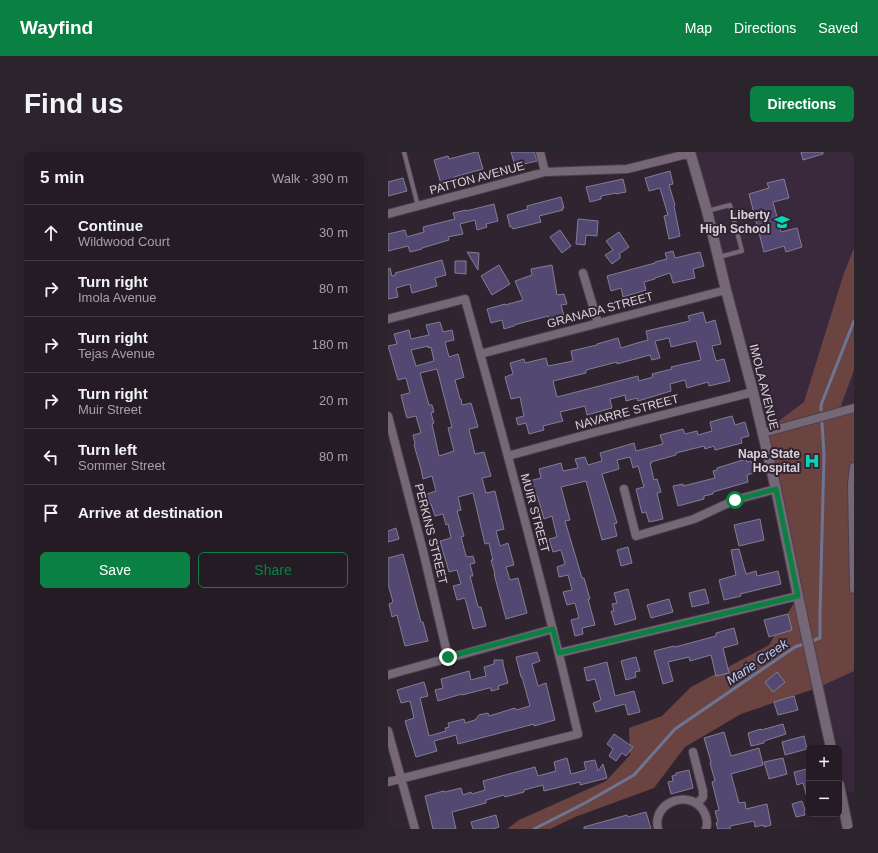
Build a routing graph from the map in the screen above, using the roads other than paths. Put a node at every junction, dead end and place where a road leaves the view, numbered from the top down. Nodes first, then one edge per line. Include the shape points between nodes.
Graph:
1 (404, 152) edge
2 (540, 152) edge
3 (690, 153) edge
4 (545, 172) junction
5 (418, 206) junction
6 (707, 211) junction
7 (388, 214) edge
8 (718, 257) junction
9 (583, 273) dead end
10 (726, 290) junction
11 (388, 320) edge
12 (598, 324) junction
13 (480, 354) junction
14 (753, 392) junction
15 (854, 408) edge
16 (388, 416) edge
17 (763, 433) junction
18 (508, 456) junction
19 (854, 467) edge
20 (624, 489) dead end
21 (776, 489) junction
22 (854, 589) edge
23 (798, 596) junction
24 (553, 629) junction
25 (559, 653) junction
26 (448, 657) junction
27 (388, 674) edge
28 (388, 731) edge
29 (830, 745) edge
30 (693, 752) dead end
31 (401, 779) junction
32 (388, 782) edge
33 (842, 800) edge
34 (698, 804) junction
35 (415, 829) edge
36 (658, 829) edge
37 (706, 829) edge
38 (848, 829) edge

1 - 5 lane
2 - 4 street
3 - 4 street, PATTON AVENUE via 626,169
3 - 6 street, IMOLA AVENUE
4 - 5 street, PATTON AVENUE
5 - 7 street, PATTON AVENUE
6 - 8 street, IMOLA AVENUE
6 - 8 lane via 730,205 742,251
8 - 10 street, IMOLA AVENUE
9 - 12 street
10 - 12 street, GRANADA STREET
10 - 14 street, IMOLA AVENUE
11 - 13 street, MUIR STREET via 465,300
12 - 13 street, GRANADA STREET
13 - 18 street, MUIR STREET
14 - 17 street, IMOLA AVENUE
14 - 18 street, NAVARRE STREET
15 - 17 street
16 - 26 street, PERKINS STREET via 424,551
17 - 21 street, IMOLA AVENUE
18 - 24 street, MUIR STREET
19 - 22 street
20 - 21 street via 636,536 694,519 735,500
21 - 23 street, IMOLA AVENUE
23 - 25 street
23 - 29 street, IMOLA AVENUE
24 - 25 street, MUIR STREET
24 - 26 street
25 - 31 street, MUIR STREET via 578,734
26 - 27 street
28 - 31 street
30 - 34 street via 703,791 703,797
31 - 32 street
31 - 35 street
33 - 38 street
34 - 36 street via 682,799 667,804 658,818
34 - 37 street via 706,818

